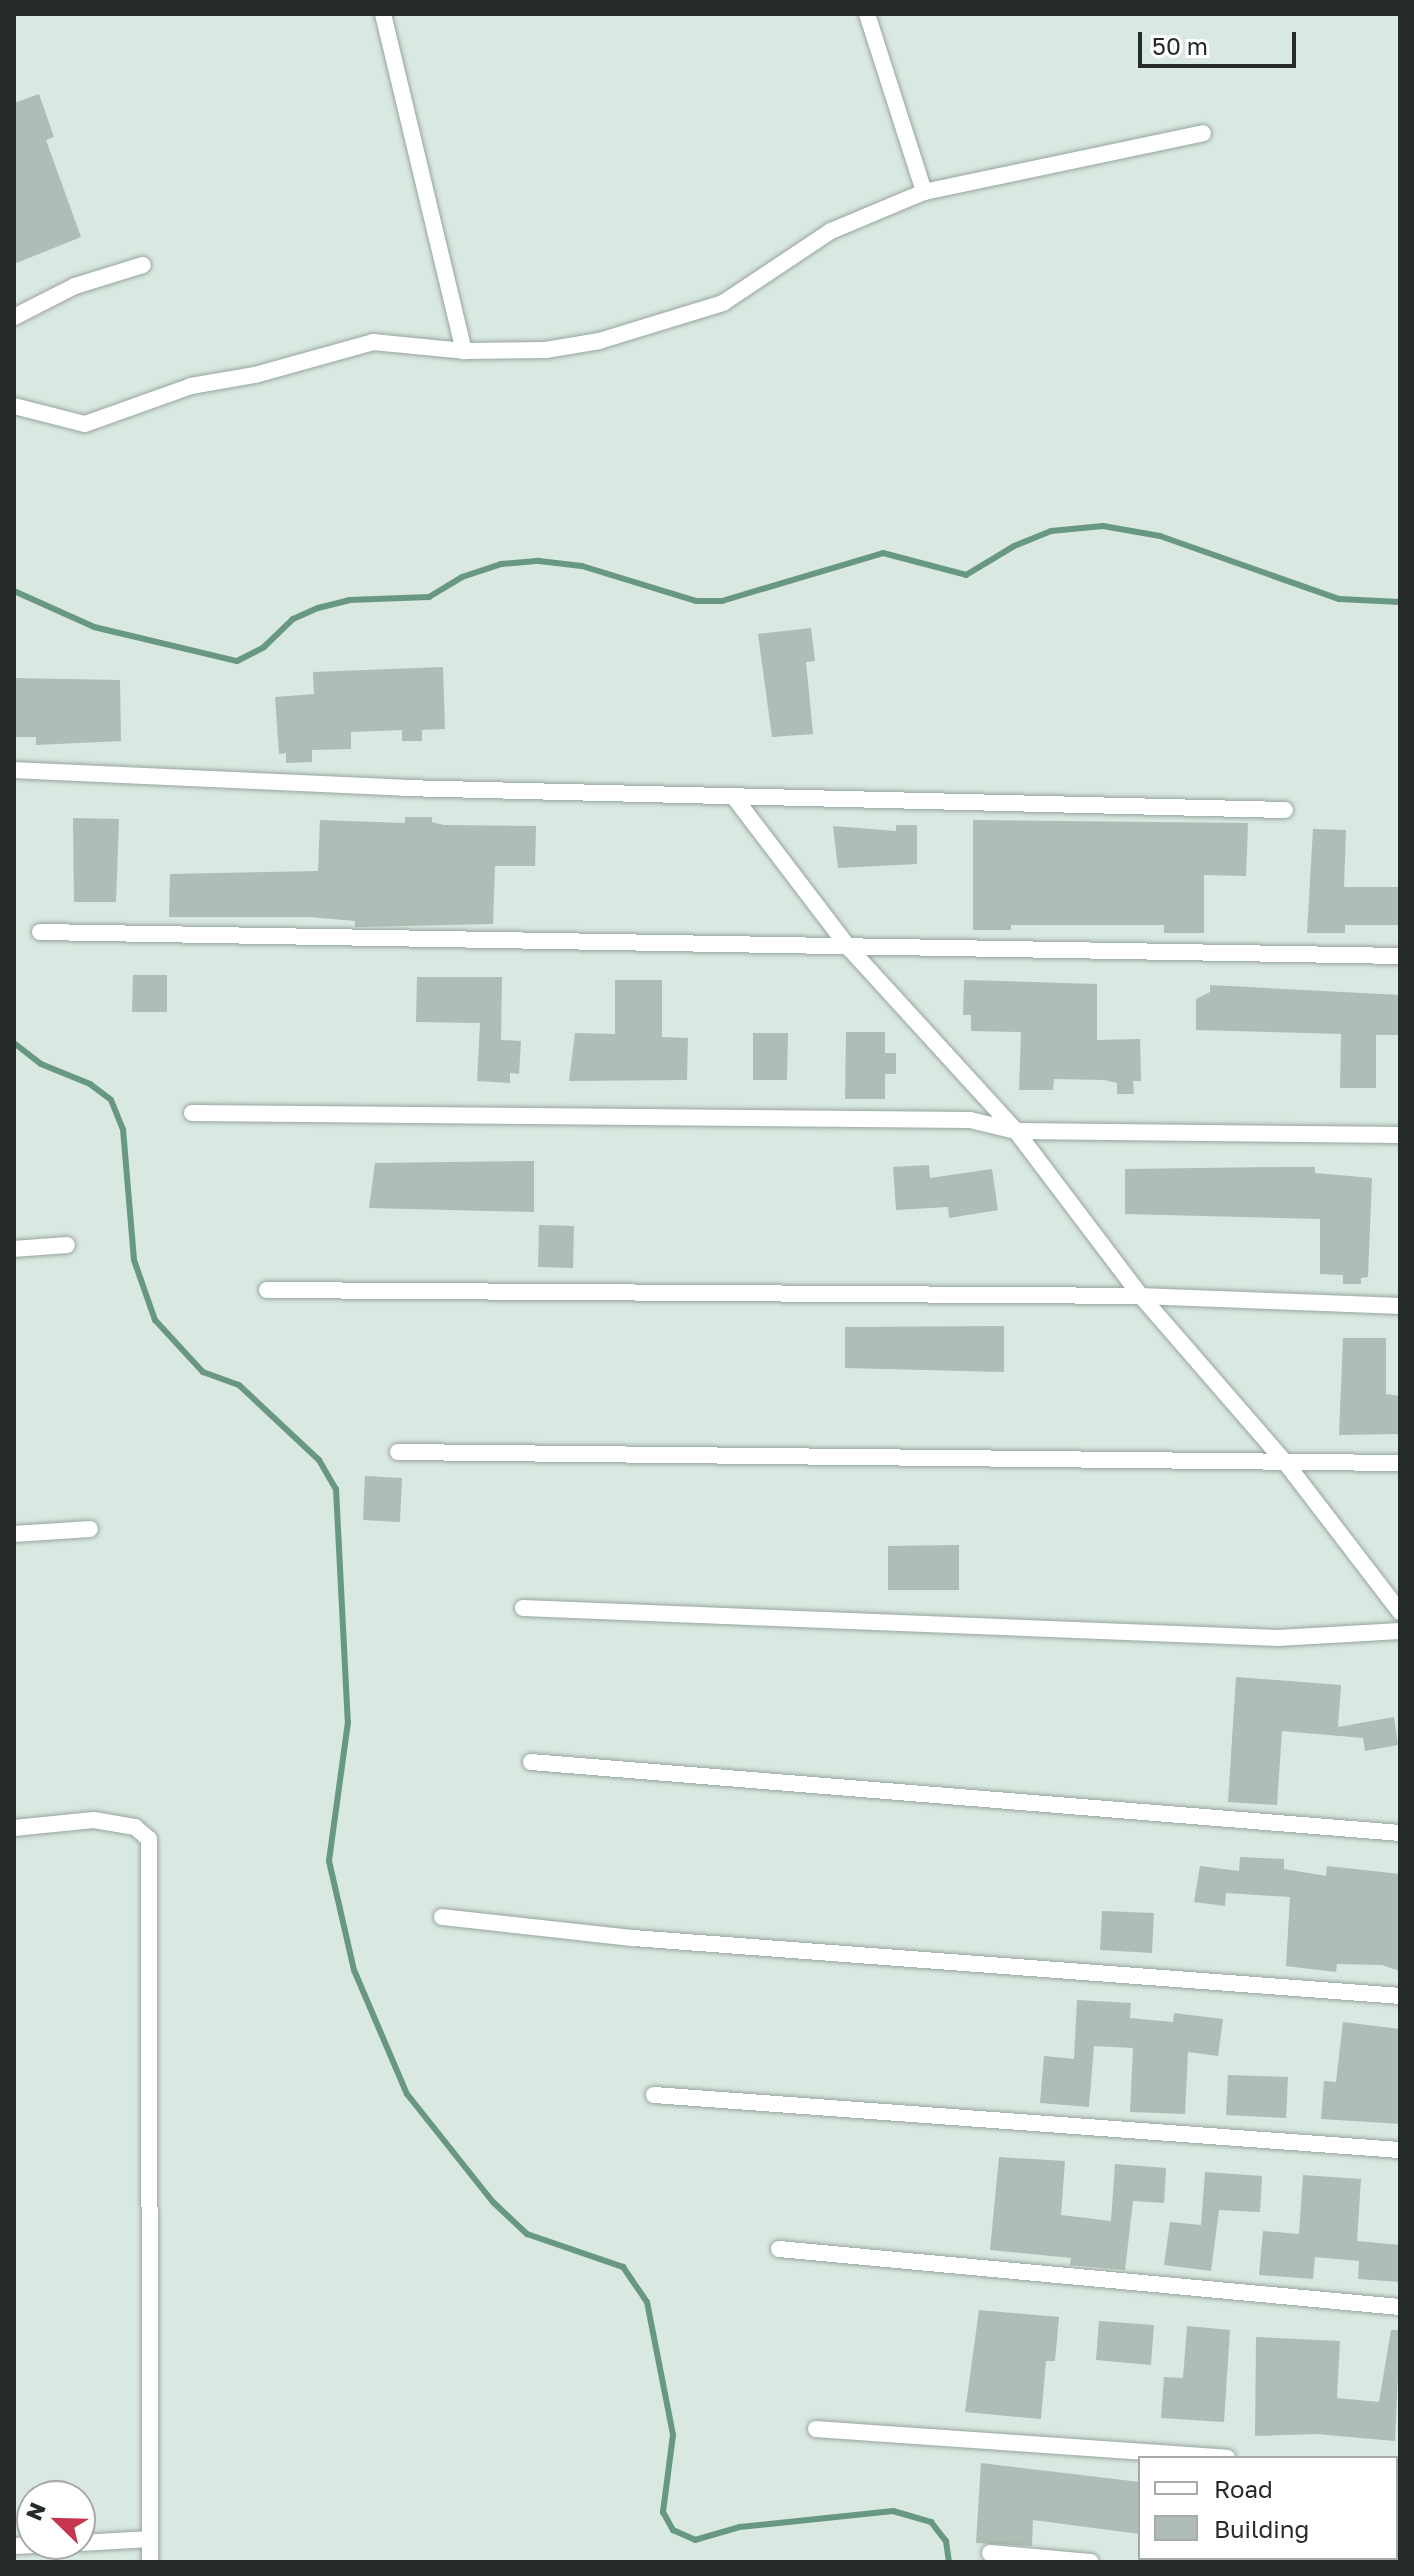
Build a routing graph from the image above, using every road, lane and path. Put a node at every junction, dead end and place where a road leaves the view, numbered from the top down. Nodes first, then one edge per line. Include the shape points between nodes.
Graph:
1 (383, 14) edge
2 (867, 14) edge
3 (1203, 133) dead end
4 (924, 192) junction
5 (143, 265) dead end
6 (14, 317) edge
7 (464, 351) junction
8 (14, 406) edge
9 (14, 770) edge
10 (734, 797) junction
11 (1285, 810) dead end
12 (40, 932) dead end
13 (850, 949) junction
14 (1400, 956) edge
15 (192, 1113) dead end
16 (1016, 1131) junction
17 (1400, 1135) edge
18 (67, 1245) dead end
19 (14, 1249) edge
20 (267, 1290) dead end
21 (1141, 1296) junction
22 (1400, 1306) edge
23 (398, 1452) dead end
24 (1285, 1462) junction
25 (1400, 1463) edge
26 (90, 1529) dead end
27 (14, 1534) edge
28 (523, 1608) dead end
29 (1400, 1612) edge
30 (1400, 1631) edge
31 (531, 1762) dead end
32 (14, 1828) edge
33 (1400, 1833) edge
34 (442, 1917) dead end
35 (1400, 1996) edge
36 (654, 2095) dead end
37 (1400, 2150) edge
38 (779, 2249) dead end
39 (1400, 2307) edge
40 (816, 2429) dead end
41 (1199, 2456) edge
42 (150, 2539) junction
43 (96, 2542) edge
44 (990, 2553) dead end
45 (150, 2562) edge
46 (1091, 2562) edge

1 - 7 street
2 - 4 street
3 - 4 street
4 - 7 street via 831,231 723,303 599,341 546,350
5 - 6 street via 75,286
7 - 8 street via 373,342 255,375 191,386 85,424
9 - 10 street
10 - 11 street
10 - 13 street
12 - 13 street
13 - 14 street
13 - 16 street
15 - 16 street via 970,1120
16 - 17 street
16 - 21 street
18 - 19 street
20 - 21 street
21 - 22 street
21 - 24 street
23 - 24 street
24 - 25 street
24 - 29 street
26 - 27 street
28 - 30 street via 1278,1638
31 - 33 street
32 - 42 street via 94,1820 135,1827 149,1839
34 - 35 street via 633,1938
36 - 37 street
38 - 39 street
40 - 41 street
42 - 43 street
42 - 45 street
44 - 46 street

